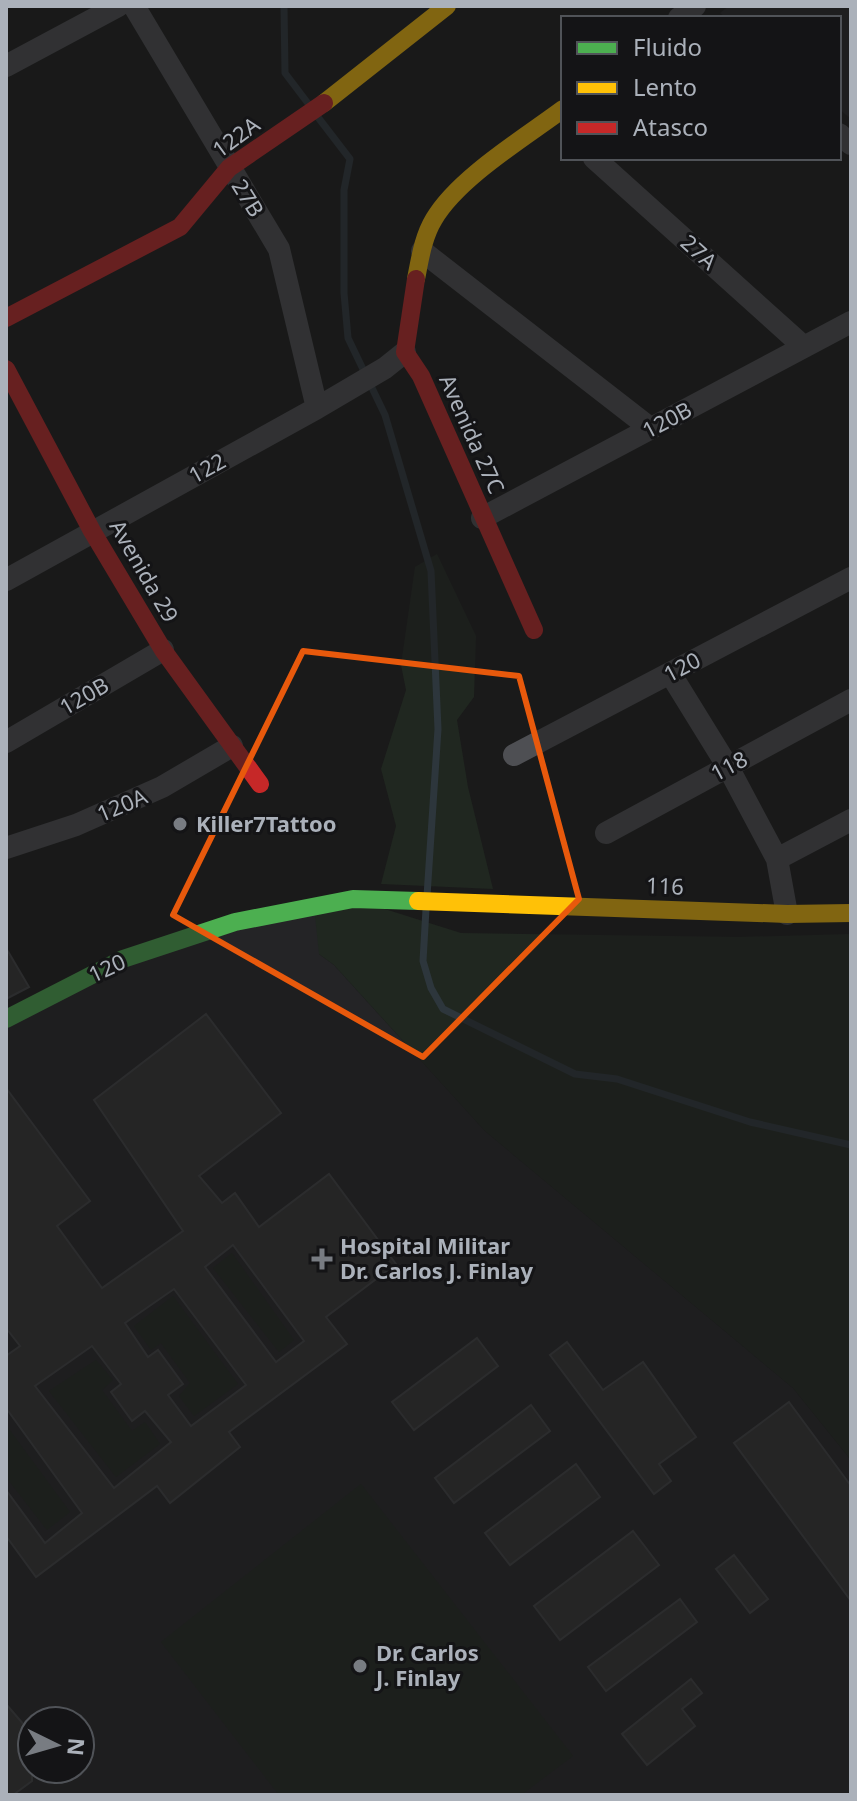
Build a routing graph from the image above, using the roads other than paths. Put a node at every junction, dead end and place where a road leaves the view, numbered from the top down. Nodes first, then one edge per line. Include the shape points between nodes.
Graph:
1 (118, 6) edge
2 (134, 6) edge
3 (447, 6) edge
4 (6, 66) edge
5 (559, 119) edge
6 (596, 160) edge
7 (229, 168) junction
8 (422, 251) junction
9 (6, 318) edge
10 (851, 322) edge
11 (804, 347) junction
12 (405, 352) junction
13 (6, 369) edge
14 (317, 408) junction
15 (650, 428) junction
16 (482, 518) junction
17 (92, 531) junction
18 (851, 578) edge
19 (6, 580) edge
20 (534, 630) dead end
21 (163, 650) junction
22 (670, 673) junction
23 (851, 700) edge
24 (6, 742) edge
25 (232, 746) junction
26 (514, 755) dead end
27 (728, 767) junction
28 (260, 784) dead end
29 (851, 820) edge
30 (606, 833) dead end
31 (6, 848) edge
32 (777, 859) junction
33 (478, 902) joint
34 (851, 913) edge
35 (787, 914) junction
36 (6, 1019) edge

1 - 4 street
2 - 7 street, 27B
3 - 7 street, 122A via 303,120
5 - 8 street via 455,193 434,219
6 - 11 street, 27A
7 - 9 street, 122A via 180,227
7 - 14 street, 27B via 279,249
8 - 12 street
8 - 15 street
10 - 11 street, 120B
11 - 15 street, 120B
12 - 14 street, 122
12 - 16 street, Avenida 27C via 421,376
13 - 17 street, Avenida 29
14 - 17 street, 122
15 - 16 street, 120B
16 - 20 street, Avenida 27C
17 - 19 street, 122
17 - 21 street, Avenida 29
18 - 22 street, 120
21 - 24 street, 120B
21 - 25 street, Avenida 29
22 - 26 street, 120
22 - 27 street
23 - 27 street, 118
25 - 28 street, Avenida 29
25 - 31 street, 120A via 162,787 76,825
27 - 30 street, 118
27 - 32 street
29 - 32 street
32 - 35 street
33 - 35 street, 116
33 - 36 street, 120 via 353,899 235,922 123,959
34 - 35 street, 116

